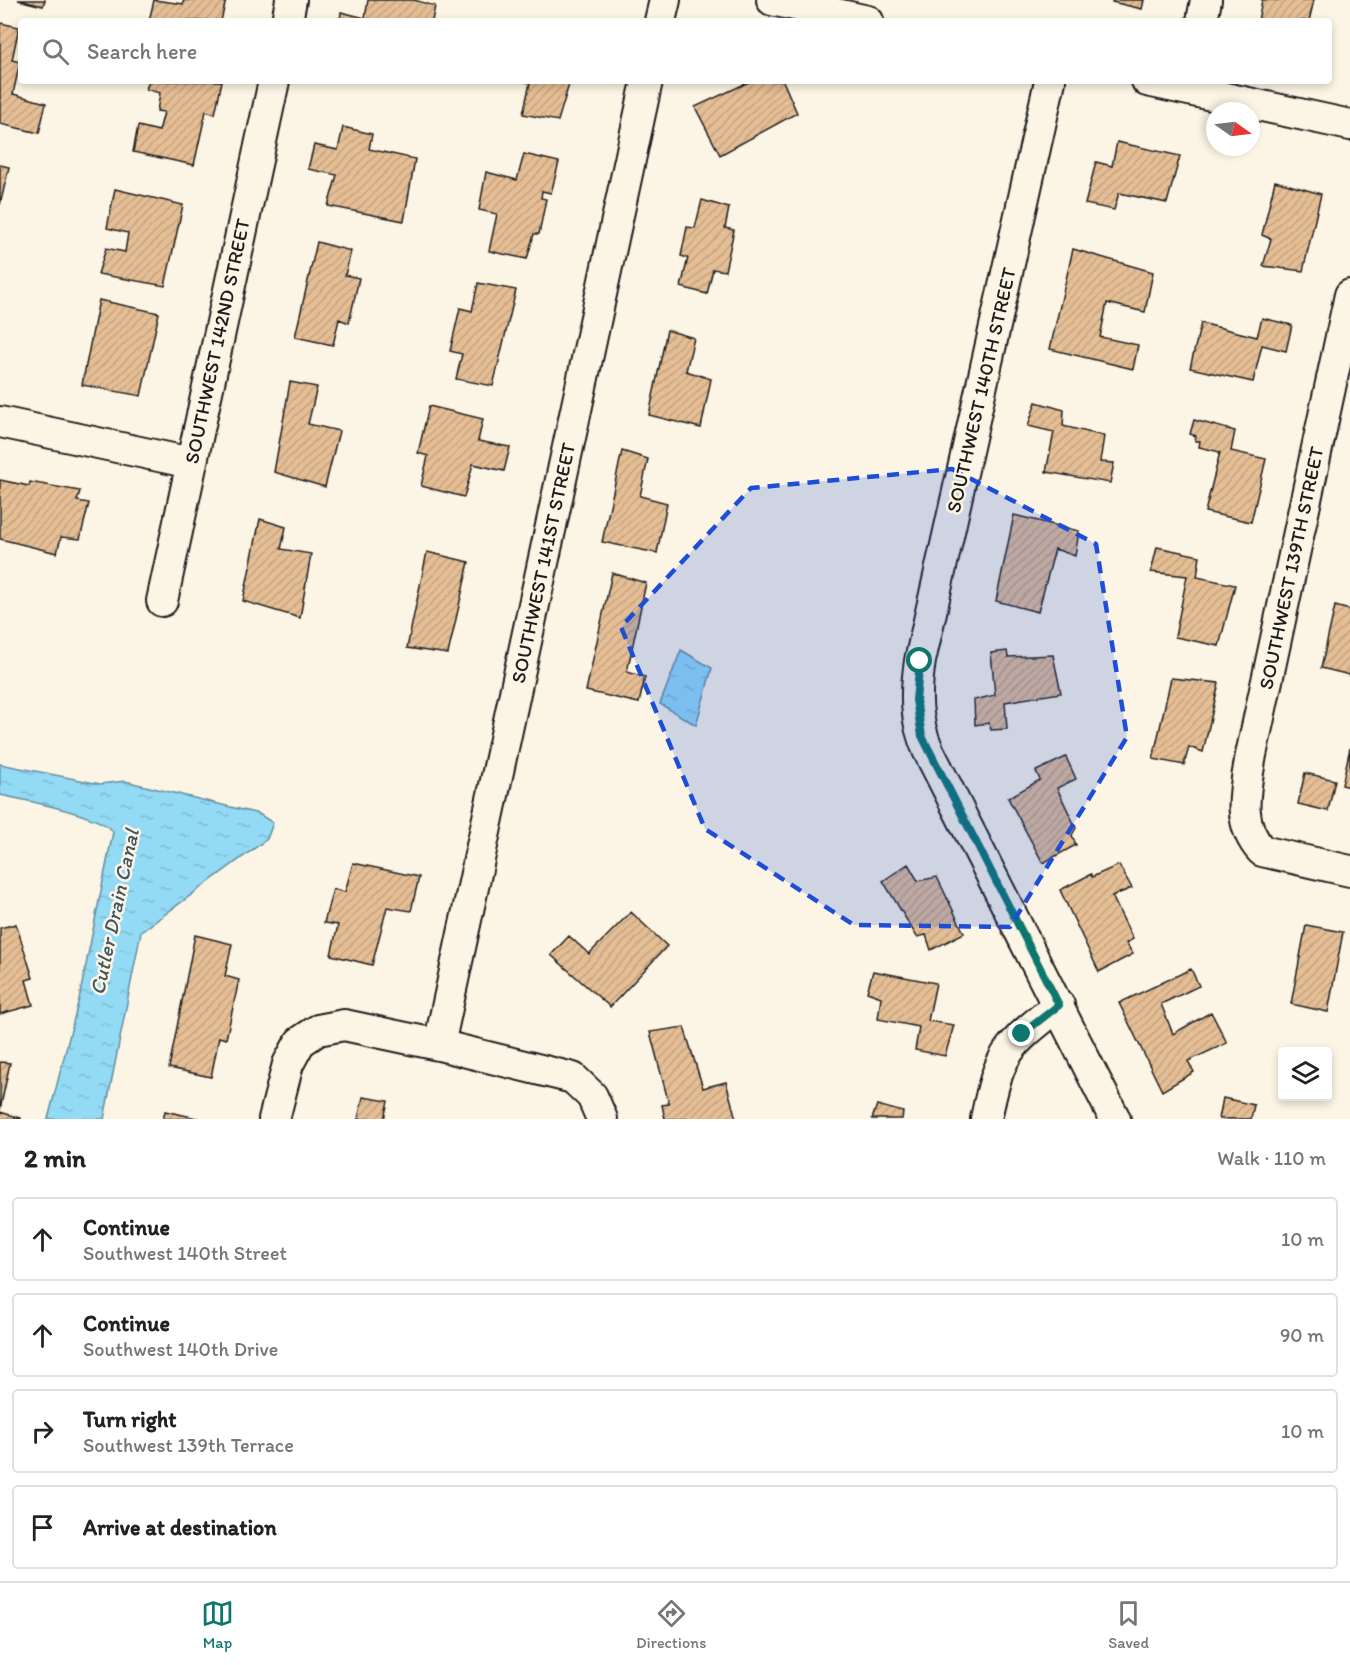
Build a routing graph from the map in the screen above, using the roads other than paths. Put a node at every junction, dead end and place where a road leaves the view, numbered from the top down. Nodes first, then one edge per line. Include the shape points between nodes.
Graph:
1 (291, 0) edge
2 (664, 0) edge
3 (771, 0) edge
4 (1206, 0) edge
5 (288, 18) edge
6 (661, 18) edge
7 (854, 18) edge
8 (1203, 18) edge
9 (273, 84) edge
10 (646, 84) edge
11 (1049, 84) edge
12 (1188, 85) edge
13 (1350, 125) edge
14 (1350, 295) edge
15 (0, 422) edge
16 (191, 463) junction
17 (162, 601) dead end
18 (1350, 871) edge
19 (1059, 1005) junction
20 (439, 1045) junction
21 (597, 1108) edge
22 (274, 1119) edge
23 (986, 1119) edge
24 (1115, 1119) edge

1 - 5 street
2 - 6 street
3 - 7 street
4 - 8 street
9 - 16 street, SOUTHWEST 142ND STREET
10 - 20 street, SOUTHWEST 141ST STREET
11 - 19 street, SOUTHWEST 140TH STREET via 920,661 916,700 928,750
12 - 13 street
14 - 18 street, SOUTHWEST 139TH STREET via 1246,782 1245,821 1252,841 1262,851
15 - 16 street
16 - 17 street, SOUTHWEST 142ND STREET
19 - 23 street via 1010,1047 996,1073
19 - 24 street, SOUTHWEST 140TH STREET
20 - 21 street via 573,1078
20 - 22 street via 344,1025 309,1034 288,1064

